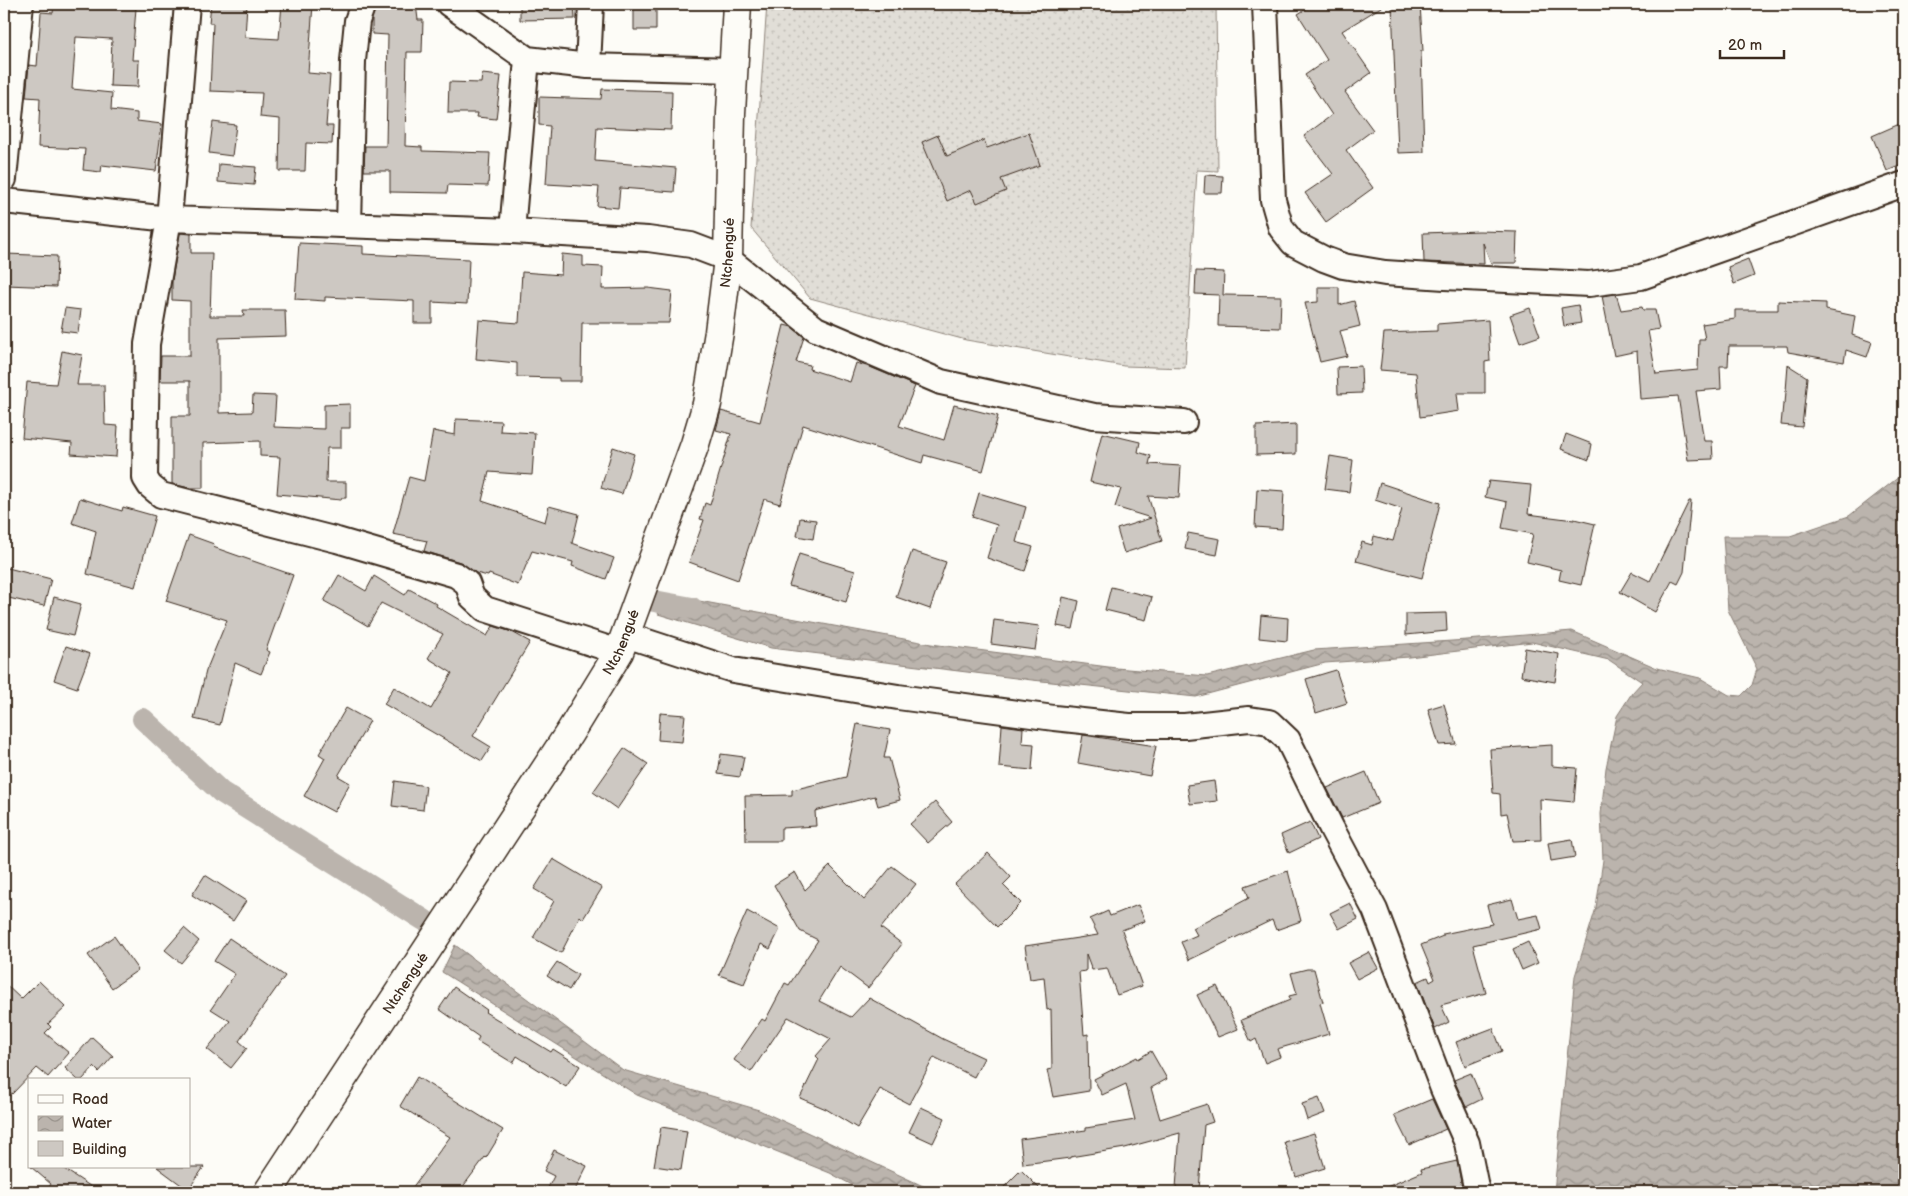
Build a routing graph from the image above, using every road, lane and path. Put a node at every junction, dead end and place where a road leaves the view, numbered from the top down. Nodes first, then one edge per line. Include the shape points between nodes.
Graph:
1 (21, 4) edge
2 (187, 4) edge
3 (363, 4) edge
4 (449, 4) edge
5 (591, 4) edge
6 (737, 4) edge
7 (1265, 4) edge
8 (527, 59) junction
9 (588, 66) junction
10 (734, 70) junction
11 (6, 148) edge
12 (4, 179) edge
13 (1904, 184) edge
14 (4, 201) edge
15 (169, 218) junction
16 (349, 225) junction
17 (512, 231) junction
18 (728, 259) junction
19 (1184, 422) dead end
20 (622, 644) junction
21 (268, 1192) edge
22 (1477, 1192) edge

1 - 11 street
2 - 15 street
3 - 16 street via 357,21 352,61
4 - 8 street
5 - 9 street
6 - 10 main road, Ntchengué
7 - 13 street via 1273,200 1277,215 1281,228 1293,243 1343,266 1385,273 1590,284 1641,277
8 - 9 street
8 - 17 street
9 - 10 street
10 - 18 main road, Ntchengué
11 - 12 street
14 - 15 street
15 - 16 street
15 - 20 street via 147,344 145,478 150,486 161,495 337,540 456,575 467,582 472,597 484,609
16 - 17 street
17 - 18 street via 648,239 691,245
18 - 19 street via 816,329 941,382 1094,416
18 - 20 main road, Ntchengué via 707,404
20 - 21 main road, Ntchengué via 570,732
20 - 22 street via 733,670 1054,718 1128,726 1185,726 1250,719 1270,722 1288,740 1375,910 1467,1143

